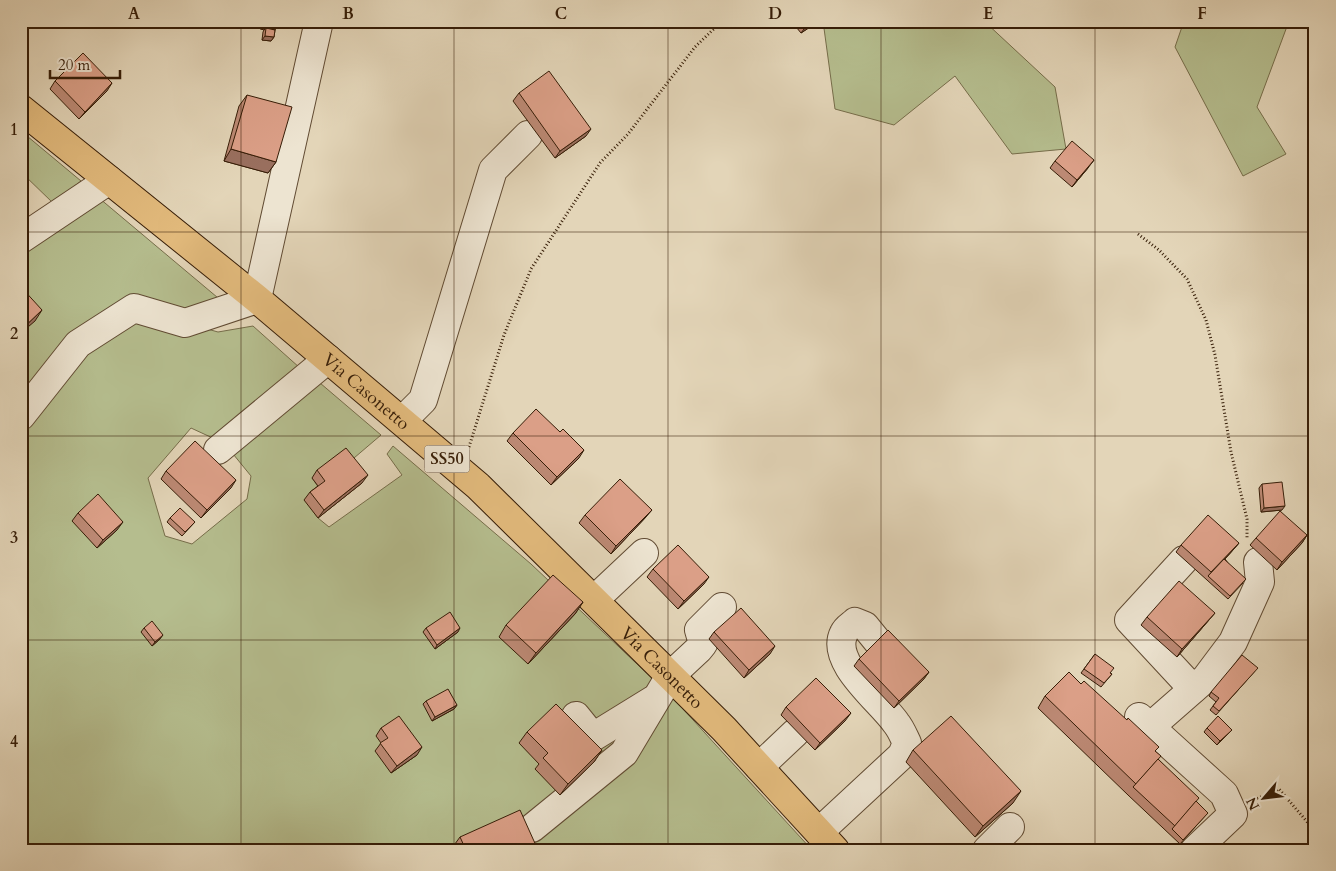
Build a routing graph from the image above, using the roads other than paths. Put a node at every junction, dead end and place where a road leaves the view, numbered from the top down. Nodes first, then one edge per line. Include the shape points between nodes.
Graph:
1 (319, 21) edge
2 (21, 109) edge
3 (528, 135) dead end
4 (109, 180) junction
5 (21, 239) edge
6 (257, 299) junction
7 (328, 359) junction
8 (21, 416) edge
9 (402, 421) junction
10 (218, 450) dead end
11 (644, 553) dead end
12 (1184, 560) edge
13 (1258, 562) road end
14 (594, 600) junction
15 (722, 607) dead end
16 (878, 642) edge
17 (664, 687) junction
18 (1193, 690) junction
19 (576, 716) dead end
20 (795, 733) dead end
21 (759, 767) junction
22 (1010, 827) dead end
23 (532, 828) dead end
24 (827, 841) edge
25 (987, 850) edge
26 (1195, 850) edge

1 - 6 lane
2 - 4 main road, Via Casonetto / SS50
3 - 9 lane via 493,170 423,400
4 - 5 lane
4 - 6 main road, Via Casonetto / SS50
6 - 7 main road, Via Casonetto / SS50
6 - 8 lane via 185,323 134,308 78,344
7 - 9 main road, Via Casonetto / SS50
7 - 10 lane
9 - 14 main road, Via Casonetto / SS50 via 478,486
11 - 14 lane
12 - 18 lane via 1129,620
13 - 18 lane via 1260,582 1233,642
14 - 17 main road, Via Casonetto / SS50
15 - 17 lane via 699,630 702,644 699,649
16 - 24 lane via 865,626 855,622 844,631 841,642 843,658 897,723 907,744 902,755
17 - 19 lane via 593,736
17 - 21 main road, Via Casonetto / SS50 via 724,729
17 - 23 lane via 624,752
18 - 26 lane via 1145,722 1224,794 1232,814
20 - 21 lane
21 - 24 main road, Via Casonetto / SS50
22 - 25 lane

